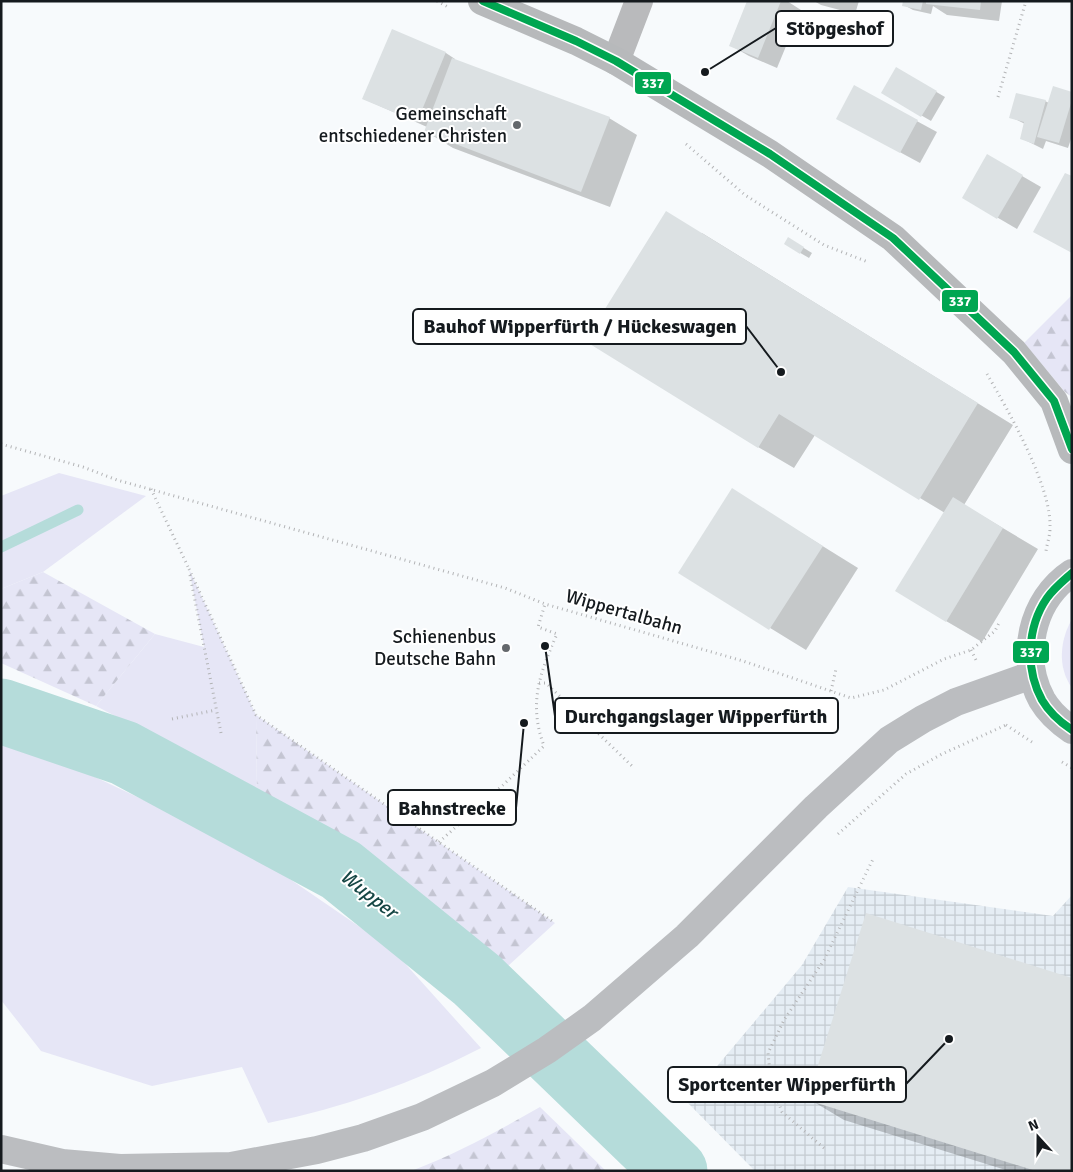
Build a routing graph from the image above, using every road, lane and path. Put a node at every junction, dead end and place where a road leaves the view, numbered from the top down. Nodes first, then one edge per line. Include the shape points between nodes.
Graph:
1 (437, 1) edge
2 (482, 1) edge
3 (639, 1) edge
4 (1026, 1) edge
5 (454, 10) dead end
6 (616, 61) junction
7 (998, 97) dead end
8 (680, 139) dead end
9 (869, 263) dead end
10 (985, 371) dead end
11 (1063, 408) edge
12 (1, 444) edge
13 (1072, 450) edge
14 (151, 489) junction
15 (1046, 555) dead end
16 (189, 569) junction
17 (1072, 574) edge
18 (545, 604) junction
19 (1002, 617) dead end
20 (836, 669) dead end
21 (1032, 675) junction
22 (539, 683) junction
23 (830, 691) junction
24 (216, 710) junction
25 (172, 720) dead end
26 (1006, 725) dead end
27 (1072, 730) edge
28 (220, 733) dead end
29 (632, 766) dead end
30 (838, 834) dead end
31 (439, 842) junction
32 (873, 858) dead end
33 (555, 923) dead end
34 (824, 1148) dead end
35 (1, 1150) edge
36 (149, 1170) edge

1 - 5 path
2 - 6 street via 576,40
3 - 6 street
4 - 7 path
6 - 11 street via 770,154 893,238 1014,352
8 - 9 path via 745,195 824,245
10 - 15 path via 1046,495 1050,528
11 - 13 street
12 - 14 path, Wippertalbahn
14 - 16 path
14 - 18 path, Wippertalbahn via 505,588
16 - 24 path
16 - 31 path via 256,715
17 - 21 main road via 1062,580 1045,600 1034,624 1030,649
18 - 22 path via 538,627 556,634
18 - 23 path, Wippertalbahn via 743,661
19 - 23 path, Wippertalbahn via 995,631 971,650 944,659 884,690 851,698
20 - 23 path
21 - 27 main road via 1042,700
21 - 36 main road via 956,702 889,740 816,807 687,936 585,1023 494,1083 422,1117 317,1150 231,1166
22 - 29 path via 546,684
22 - 31 path via 536,704 538,731 544,746
24 - 25 path
24 - 28 path
26 - 30 path via 906,774
31 - 33 path
32 - 34 path via 824,960 784,1020 768,1053 771,1082 782,1112
35 - 36 main road via 62,1163

